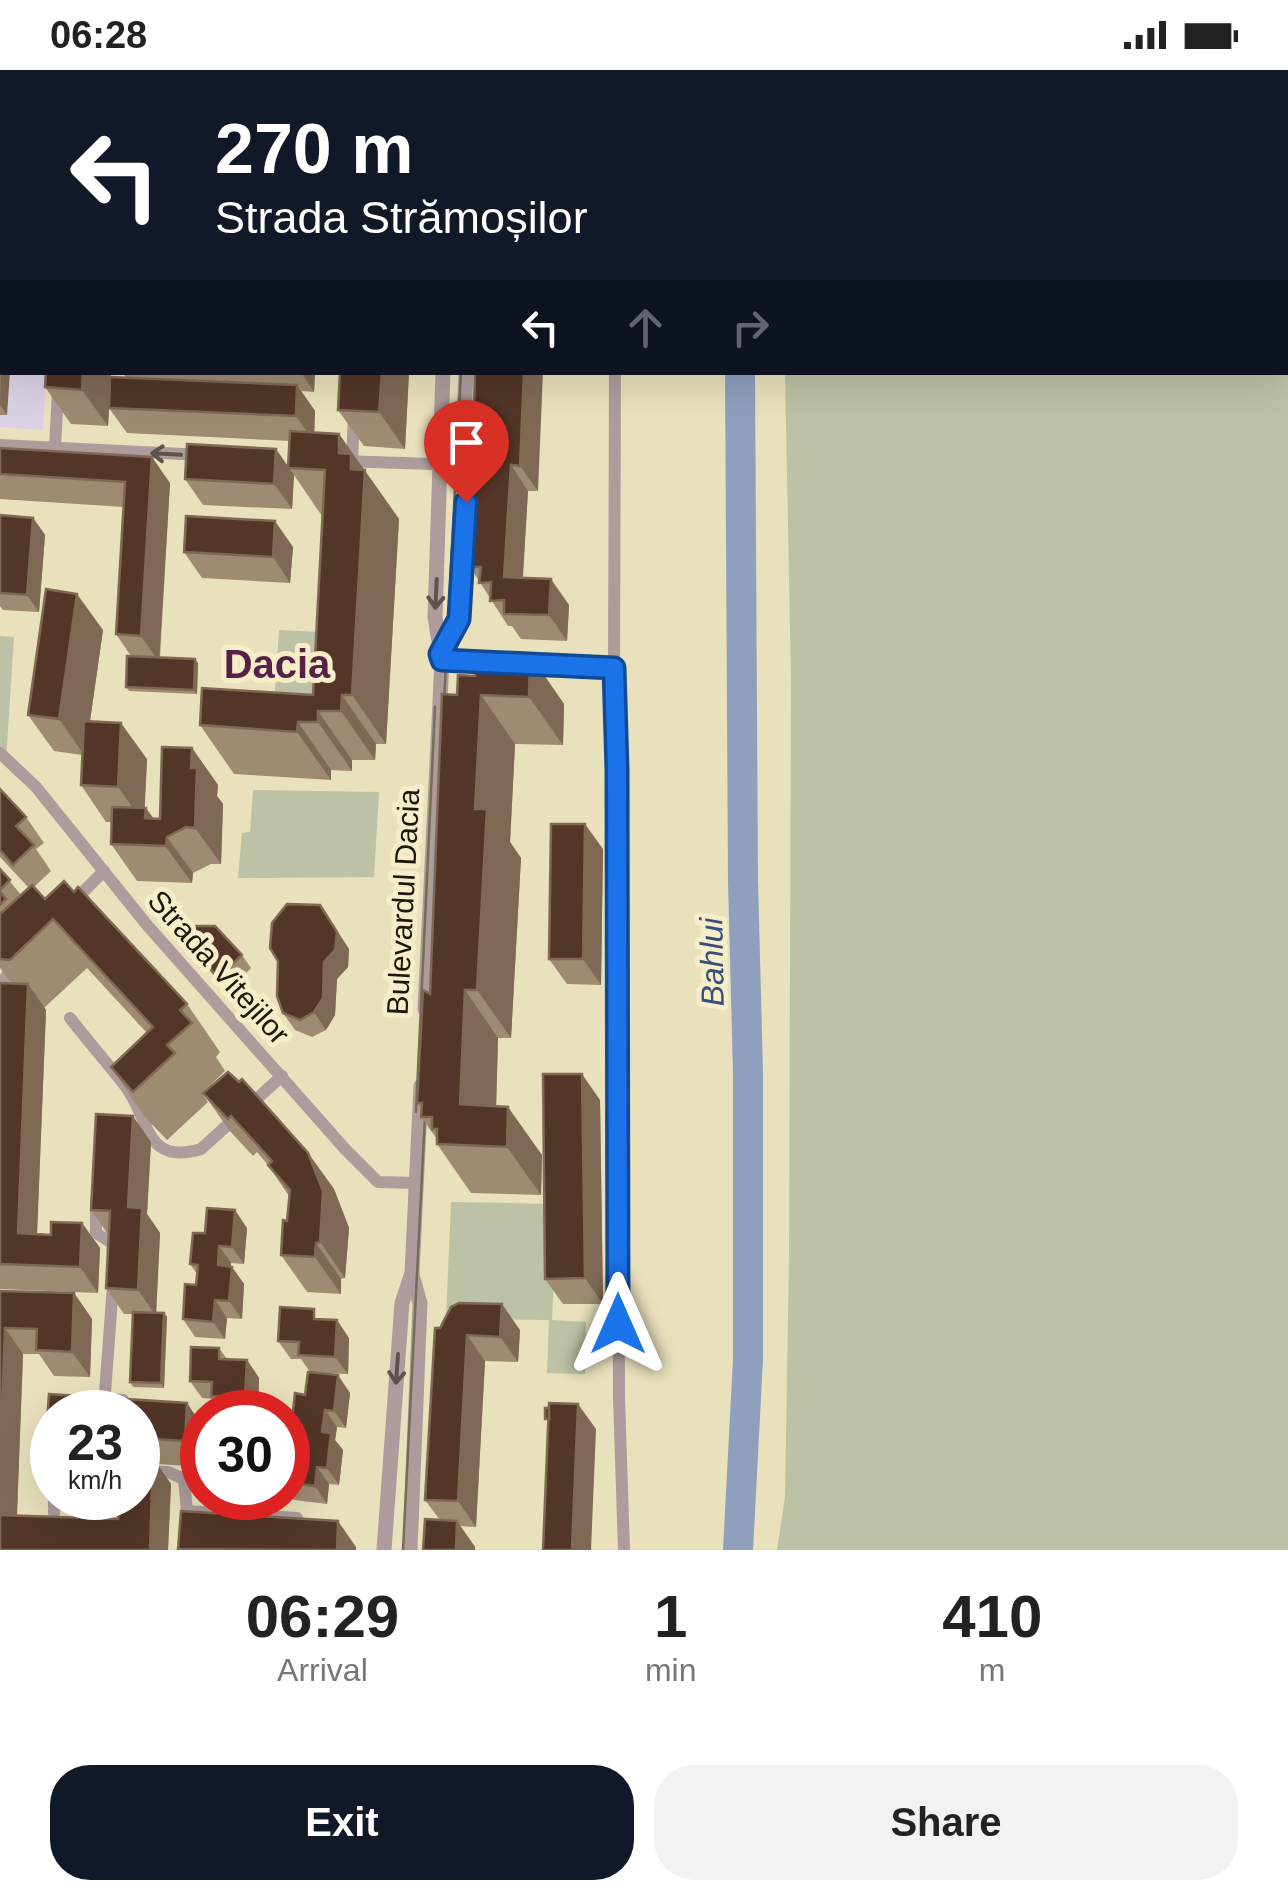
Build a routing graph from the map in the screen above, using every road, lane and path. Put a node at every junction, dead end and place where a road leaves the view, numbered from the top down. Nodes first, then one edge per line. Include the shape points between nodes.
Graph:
1 (59, 375) edge
2 (442, 375) edge
3 (466, 375) edge
4 (615, 375) edge
5 (354, 390) edge
6 (0, 445) edge
7 (55, 448) junction
8 (220, 456) edge
9 (332, 460) edge
10 (352, 461) junction
11 (438, 464) junction
12 (462, 465) junction
13 (441, 657) junction
14 (614, 668) junction
15 (0, 753) edge
16 (104, 871) junction
17 (58, 919) edge
18 (23, 955) edge
19 (0, 986) edge
20 (70, 1018) dead end
21 (424, 1032) edge
22 (422, 1070) edge
23 (282, 1076) junction
24 (124, 1122) edge
25 (141, 1122) junction
26 (97, 1178) edge
27 (416, 1183) junction
28 (412, 1273) junction
29 (104, 1390) edge
30 (187, 1520) edge
31 (186, 1531) edge
32 (384, 1550) edge
33 (410, 1550) edge
34 (624, 1550) edge

1 - 7 street
2 - 11 street, Bulevardul Dacia
3 - 12 street, Bulevardul Dacia
4 - 14 street
5 - 10 street
6 - 7 street
8 -> 7 street
9 - 10 street
10 - 11 street
11 - 12 street
11 -> 13 street, Bulevardul Dacia via 434,617
12 - 13 street, Bulevardul Dacia via 459,619
13 - 14 street
13 - 21 street, Bulevardul Dacia
14 - 34 street
15 - 16 street, Strada Vitejilor
16 - 17 street
16 - 23 street, Strada Vitejilor
18 - 19 street
20 - 25 street via 125,1085
22 - 27 street
23 - 25 street via 201,1149 166,1150
23 - 27 street, Strada Vitejilor via 378,1182
24 - 25 street
26 - 29 street via 94,1228 113,1246
27 - 28 street
28 -> 32 street via 402,1303
28 - 33 street via 420,1304
30 - 31 street

